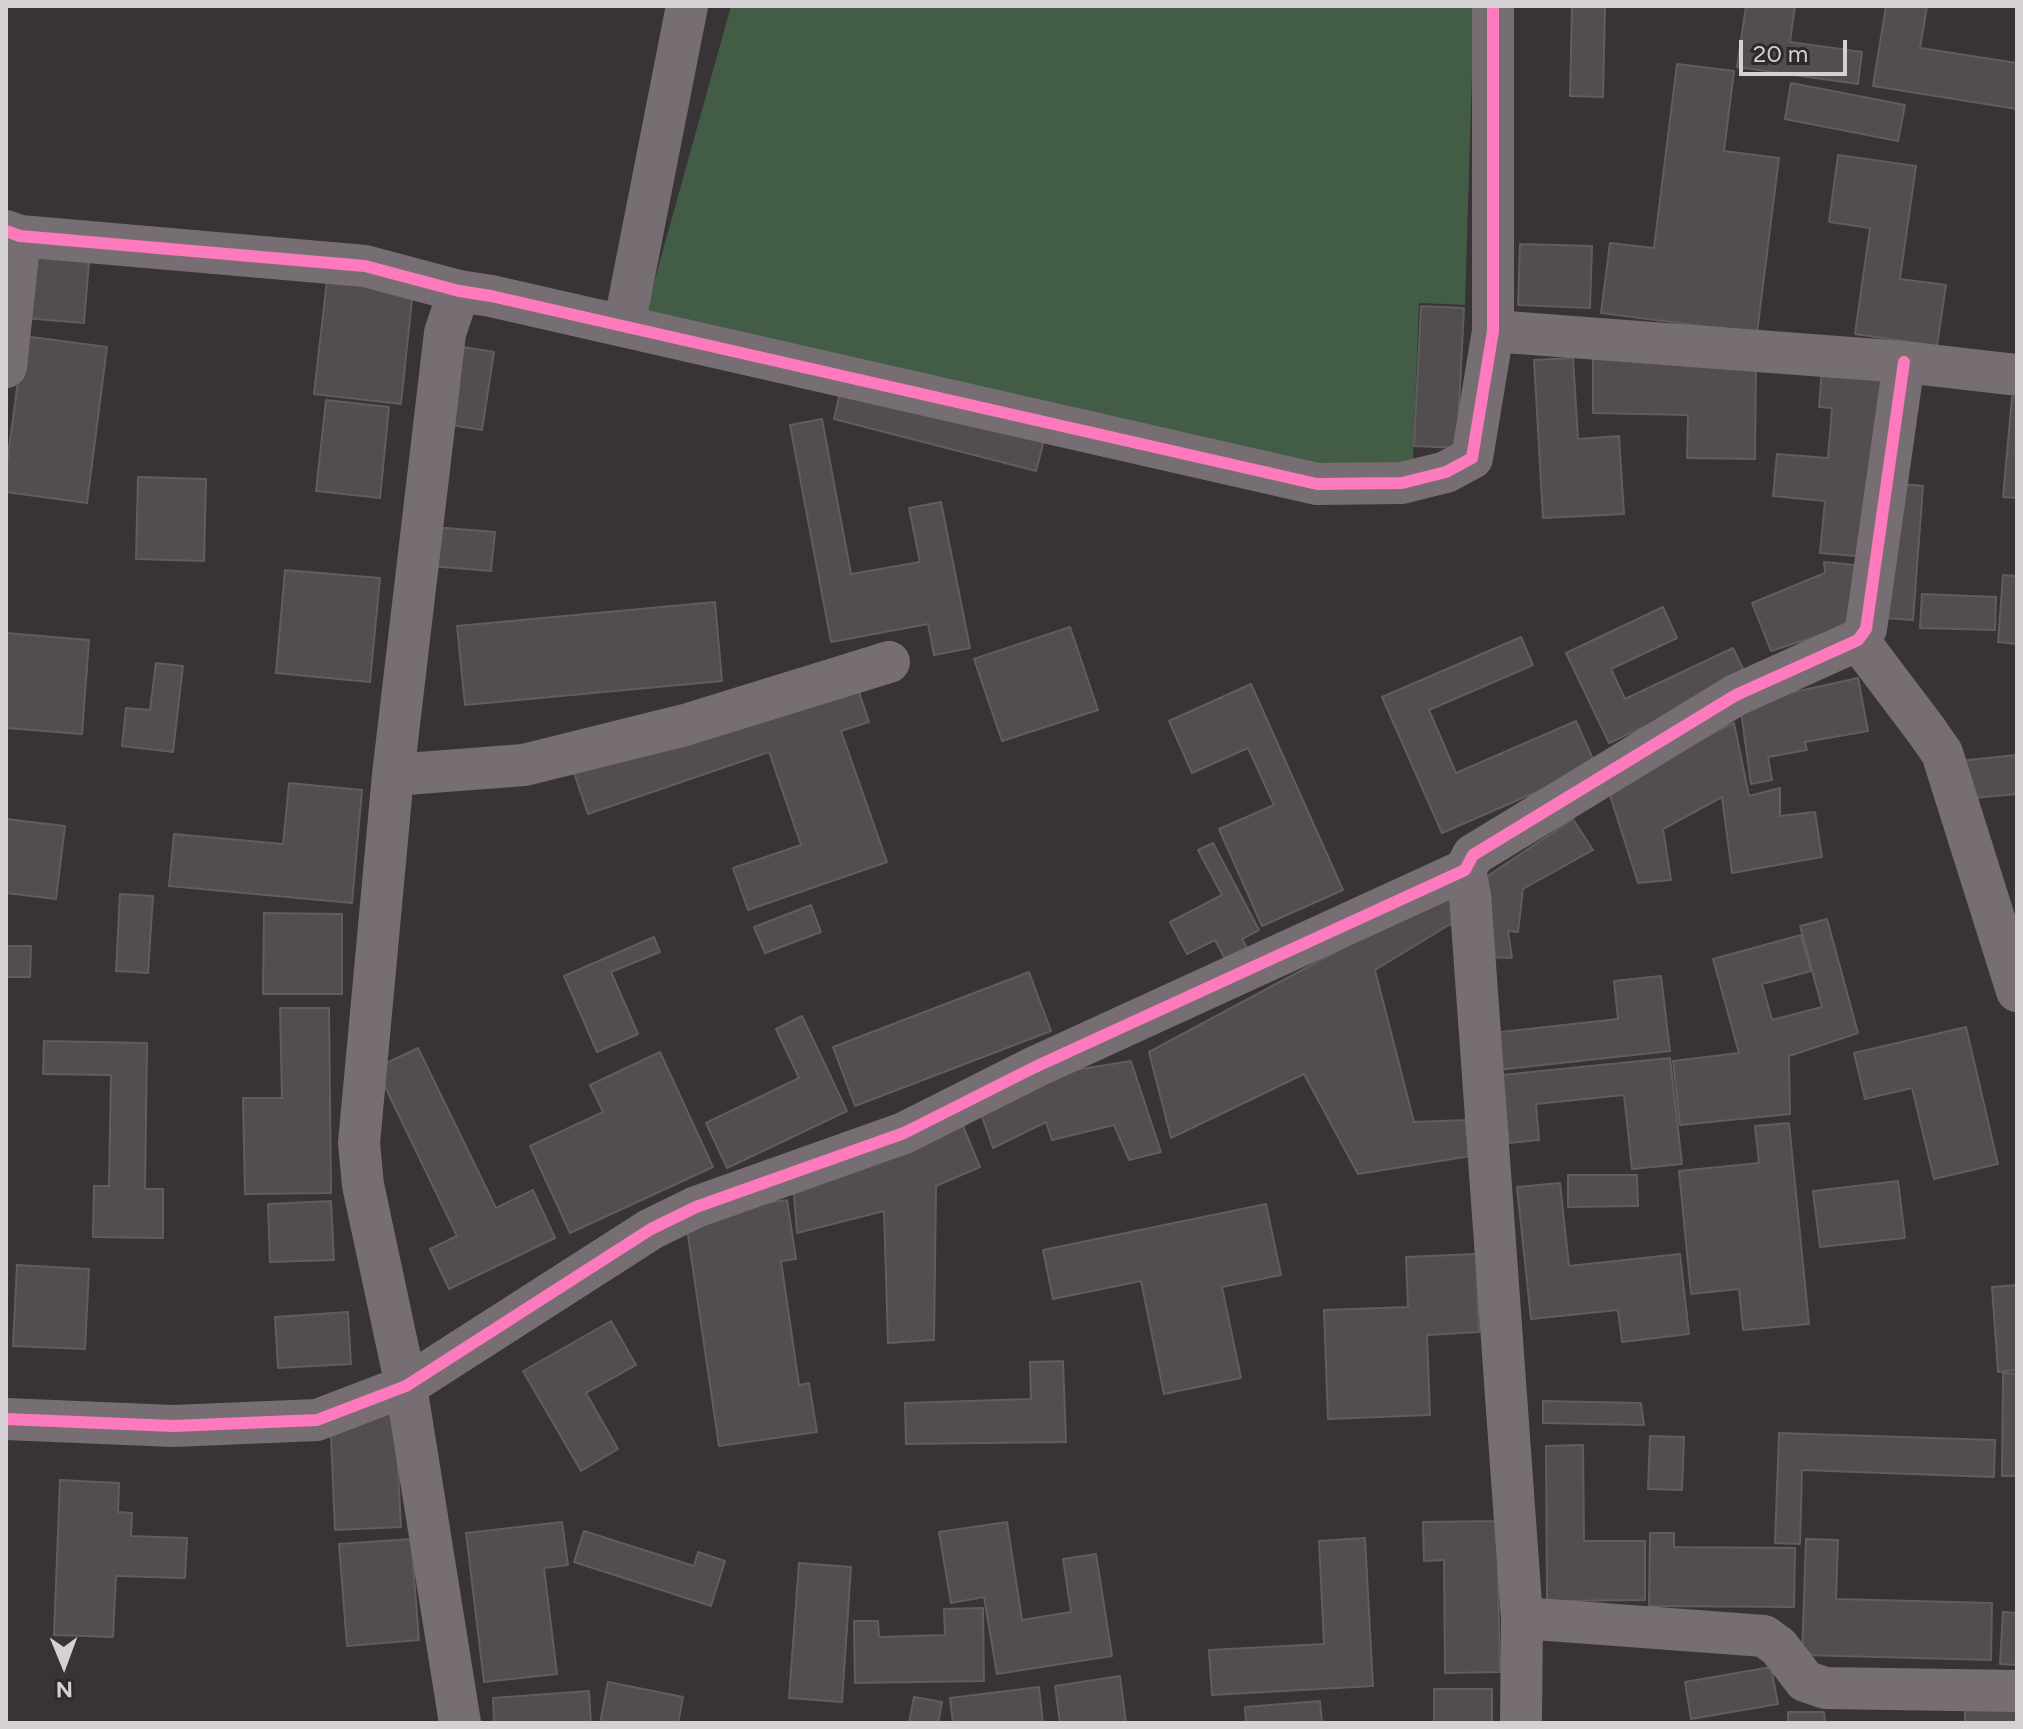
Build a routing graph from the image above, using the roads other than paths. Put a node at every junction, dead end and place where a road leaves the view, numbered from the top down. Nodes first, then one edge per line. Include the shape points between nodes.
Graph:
1 (687, 6) edge
2 (1493, 6) edge
3 (13, 234) edge
4 (459, 291) junction
5 (624, 326) junction
6 (1493, 331) junction
7 (1904, 362) junction
8 (6, 367) edge
9 (2017, 375) edge
10 (1858, 640) junction
11 (889, 662) dead end
12 (393, 775) junction
13 (1465, 870) junction
14 (2017, 991) edge
15 (406, 1386) junction
16 (6, 1419) edge
17 (1522, 1618) junction
18 (2017, 1691) edge
19 (460, 1723) edge
20 (1521, 1723) edge

1 - 5 street
2 - 6 street
3 - 4 street via 365,266
3 - 8 street
4 - 5 street
4 - 12 street via 445,333
5 - 6 street via 1317,484 1402,483 1446,472 1472,458
6 - 7 street
7 - 9 street
7 - 10 street via 1866,629
10 - 13 street via 1736,695 1473,855
10 - 14 street via 1942,753
11 - 12 street via 685,725 524,765
12 - 15 street via 359,1143 363,1185
13 - 15 street via 1035,1067 904,1133 696,1207 651,1229
13 - 17 street
15 - 16 street via 317,1420 174,1426
15 - 19 street
17 - 18 street via 1764,1636 1805,1681 1825,1688
17 - 20 street

